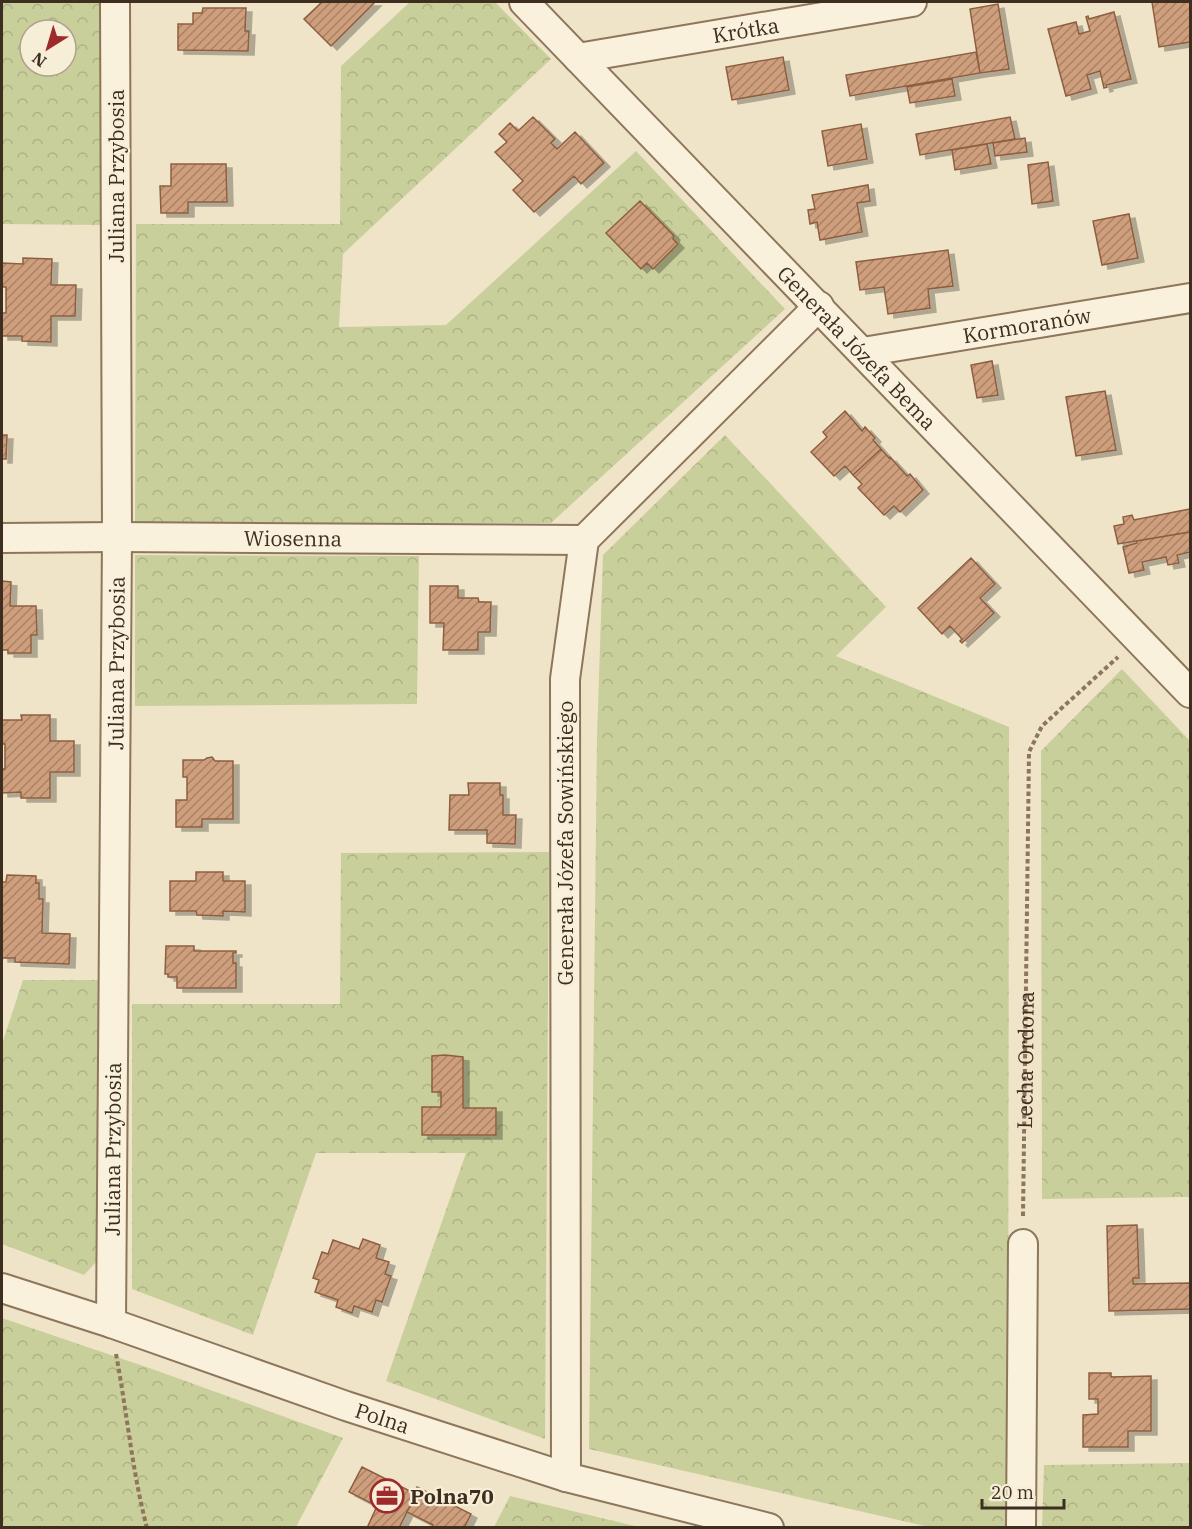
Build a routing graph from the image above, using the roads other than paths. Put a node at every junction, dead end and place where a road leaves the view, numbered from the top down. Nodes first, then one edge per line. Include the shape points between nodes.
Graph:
1 (116, 2) edge
2 (524, 2) edge
3 (912, 2) edge
4 (578, 58) junction
5 (1191, 298) edge
6 (819, 306) junction
7 (863, 352) junction
8 (117, 537) junction
9 (2, 538) edge
10 (584, 540) junction
11 (1191, 693) edge
12 (1023, 1244) road end
13 (2, 1288) edge
14 (111, 1323) junction
15 (566, 1478) junction
16 (769, 1527) edge
17 (1022, 1527) edge

1 - 8 street, Juliana Przybosia
2 - 4 street, Generała Józefa Bema
3 - 4 street, Krótka
4 - 6 street, Generała Józefa Bema
5 - 7 street, Kormoranów
6 - 7 street, Generała Józefa Bema
6 - 10 street
7 - 11 street, Generała Józefa Bema
8 - 9 street, Wiosenna
8 - 10 street, Wiosenna
8 - 14 street, Juliana Przybosia
10 - 15 street, Generała Józefa Sowińskiego via 565,680
12 - 17 street
13 - 14 street, Polna
14 - 15 street, Polna via 346,1407
15 - 16 street, Polna

